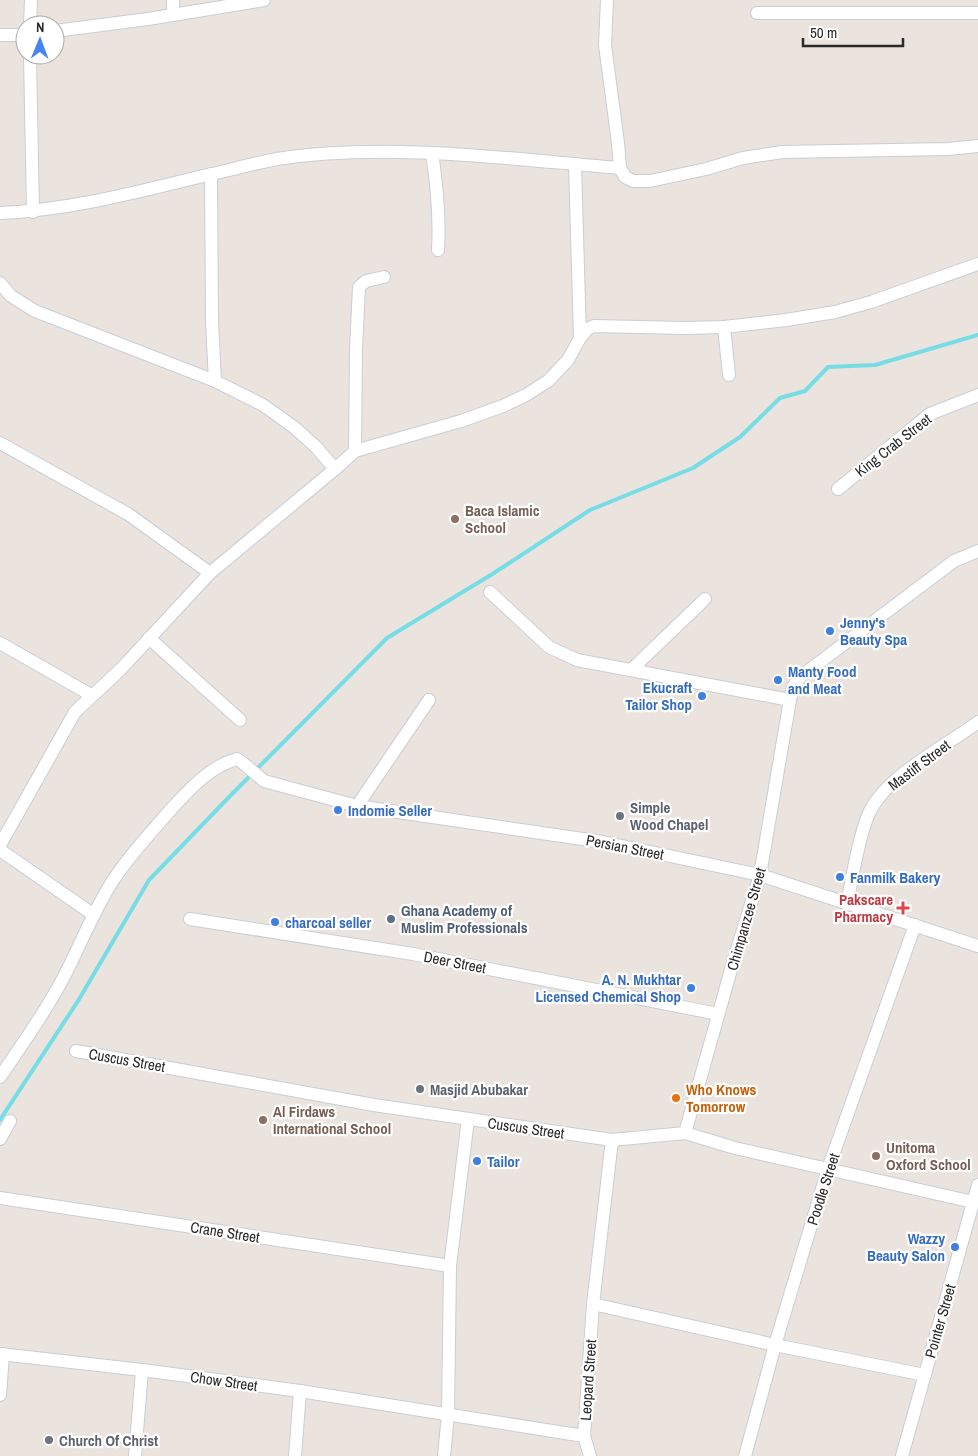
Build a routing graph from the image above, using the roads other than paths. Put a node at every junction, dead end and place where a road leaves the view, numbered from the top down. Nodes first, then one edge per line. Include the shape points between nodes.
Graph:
1 (31, 0) edge
2 (173, 0) edge
3 (264, 0) edge
4 (607, 0) edge
5 (757, 13) dead end
6 (978, 13) edge
7 (174, 14) junction
8 (30, 15) edge
9 (65, 31) edge
10 (0, 35) edge
11 (15, 35) edge
12 (30, 65) edge
13 (978, 146) edge
14 (432, 153) junction
15 (575, 164) junction
16 (620, 168) junction
17 (210, 174) junction
18 (33, 212) junction
19 (0, 213) edge
20 (438, 250) dead end
21 (978, 264) edge
22 (384, 276) dead end
23 (0, 283) edge
24 (724, 327) junction
25 (580, 338) junction
26 (729, 375) dead end
27 (215, 381) junction
28 (978, 395) edge
29 (0, 443) edge
30 (355, 451) junction
31 (335, 469) junction
32 (838, 489) dead end
33 (978, 551) edge
34 (210, 573) junction
35 (490, 592) dead end
36 (705, 599) dead end
37 (149, 638) junction
38 (0, 643) edge
39 (631, 670) junction
40 (91, 696) junction
41 (429, 700) dead end
42 (790, 700) junction
43 (240, 720) dead end
44 (978, 722) edge
45 (357, 806) junction
46 (0, 845) edge
47 (0, 850) edge
48 (760, 874) junction
49 (847, 903) junction
50 (94, 915) junction
51 (190, 919) dead end
52 (915, 925) junction
53 (978, 946) edge
54 (718, 1014) junction
55 (76, 1051) dead end
56 (0, 1077) edge
57 (468, 1119) junction
58 (10, 1121) dead end
59 (685, 1133) junction
60 (0, 1139) edge
61 (612, 1140) junction
62 (828, 1169) junction
63 (978, 1185) edge
64 (0, 1198) edge
65 (974, 1202) junction
66 (450, 1266) junction
67 (593, 1304) junction
68 (775, 1345) junction
69 (2, 1354) edge
70 (142, 1370) junction
71 (925, 1375) junction
72 (300, 1391) junction
73 (0, 1395) edge
74 (448, 1414) junction
75 (584, 1436) junction
76 (135, 1456) edge
77 (295, 1456) edge
78 (444, 1456) edge
79 (590, 1456) edge
80 (745, 1456) edge
81 (902, 1456) edge

1 - 8 street
2 - 7 street
3 - 7 street
4 - 16 street via 605,45
5 - 6 street
7 - 9 street
10 - 11 street
12 - 18 street
13 - 16 street via 782,152 743,158 650,181 633,182
14 - 15 street
14 - 17 street via 349,153 286,158
14 - 20 street via 438,194
15 - 16 street
15 - 25 street
17 - 18 street
17 - 27 street
18 - 19 street
21 - 24 street via 835,312
22 - 30 street via 366,281 359,287
23 - 27 street via 11,296 35,311
24 - 25 street via 594,326
24 - 26 street
25 - 30 street via 568,360 548,381 526,395 460,421
27 - 31 street via 263,405 295,428
28 - 32 street, King Crab Street via 930,414
29 - 34 street via 128,514
30 - 31 street
31 - 34 street
33 - 42 street, Chimpanzee Street via 954,561 800,677
34 - 37 street
35 - 39 street via 549,646 577,660
36 - 39 street
37 - 40 street
37 - 43 street
38 - 40 street
39 - 42 street
40 - 46 street via 75,712
41 - 45 street
42 - 48 street, Chimpanzee Street
44 - 49 street, Mastiff Street via 924,758 876,801 867,816
45 - 48 street, Persian Street via 603,842
45 - 50 street, Persian Street via 262,780 237,759 228,762 195,783 136,849 113,880
47 - 50 street
48 - 49 street, Persian Street
48 - 54 street, Chimpanzee Street
49 - 52 street, Persian Street
50 - 56 street via 47,1008
51 - 54 street, Deer Street via 413,954
52 - 53 street, Persian Street
52 - 62 street, Poodle Street
54 - 59 street, Chimpanzee Street
55 - 57 street, Cuscus Street
57 - 61 street, Cuscus Street
57 - 66 street
58 - 60 street
59 - 61 street, Cuscus Street
59 - 62 street, Cuscus Street
61 - 67 street, Leopard Street
62 - 65 street, Cuscus Street
62 - 68 street, Poodle Street
63 - 65 street, Pointer Street
64 - 66 street, Crane Street
65 - 71 street, Pointer Street
66 - 74 street
67 - 68 street
67 - 75 street, Leopard Street
68 - 71 street
68 - 80 street, Poodle Street
69 - 70 street, Chow Street
69 - 73 street
70 - 72 street, Chow Street
70 - 76 street
71 - 81 street, Pointer Street
72 - 74 street, Chow Street
72 - 77 street
74 - 75 street, Chow Street
74 - 78 street
75 - 79 street, Leopard Street

